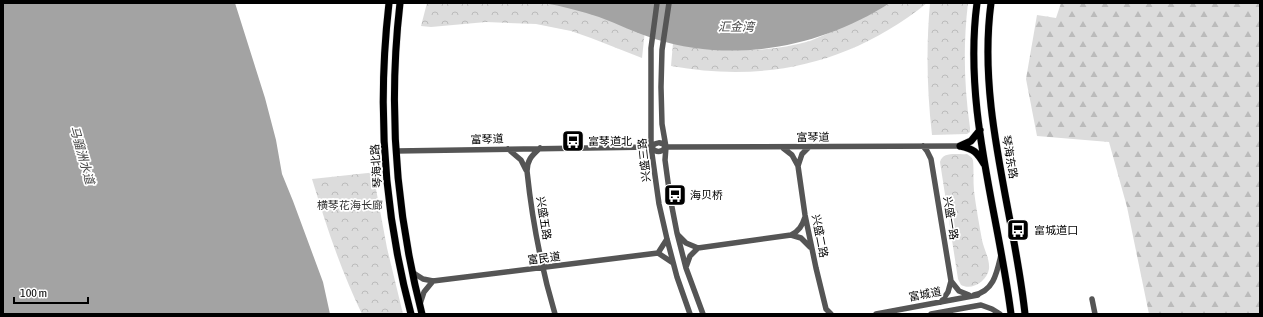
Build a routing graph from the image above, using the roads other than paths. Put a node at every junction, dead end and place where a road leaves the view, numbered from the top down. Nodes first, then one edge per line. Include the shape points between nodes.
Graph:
1 (389, 3) edge
2 (400, 3) edge
3 (657, 3) edge
4 (669, 3) edge
5 (991, 3) edge
6 (976, 5) edge
7 (975, 20) junction
8 (989, 21) junction
9 (980, 130) junction
10 (923, 146) junction
11 (939, 146) junction
12 (960, 146) junction
13 (651, 147) junction
14 (540, 148) junction
15 (666, 148) junction
16 (782, 148) junction
17 (809, 148) junction
18 (508, 149) junction
19 (396, 151) junction
20 (931, 159) junction
21 (798, 166) junction
22 (986, 167) junction
23 (526, 170) junction
24 (805, 215) junction
25 (677, 233) junction
26 (791, 235) junction
27 (667, 239) junction
28 (698, 248) junction
29 (812, 249) junction
30 (658, 253) junction
31 (1002, 254) junction
32 (673, 263) junction
33 (543, 268) junction
34 (686, 268) junction
35 (412, 272) junction
36 (433, 281) junction
37 (951, 281) junction
38 (974, 295) junction
39 (1092, 299) dead end
40 (941, 302) junction
41 (420, 305) junction
42 (966, 307) junction
43 (688, 312) edge
44 (825, 312) edge
45 (945, 313) edge
46 (410, 314) edge
47 (422, 314) edge
48 (555, 314) edge
49 (703, 314) edge
50 (832, 314) edge
51 (876, 314) edge
52 (930, 314) edge
53 (962, 314) edge
54 (1000, 314) edge
55 (1012, 314) edge
56 (1025, 314) edge
57 (1095, 314) edge

1 - 46 main road, 琴海北路 via 384,93 387,174 395,240
2 - 19 main road, 琴海北路 via 395,73
3 - 13 street, 兴盛三路 via 651,48
4 - 15 street, 兴盛三路 via 662,50 661,105
5 - 8 main road, 琴海东路
6 - 7 main road
7 - 8 main road via 983,13
7 - 9 main road via 974,72
8 - 56 main road, 琴海东路 via 987,53 990,100
9 - 12 main road via 971,141
9 - 22 main road
10 - 11 street, 富琴道
10 - 17 street, 富琴道
10 - 20 street, 兴盛一路
11 - 12 street, 富琴道
11 - 20 street
12 - 22 main road via 975,151
13 - 14 street, 富琴道
13 - 15 street, 富琴道 via 660,142
13 - 27 street, 兴盛三路
14 - 18 street, 富琴道
14 - 23 street via 530,158
15 - 16 street, 富琴道
15 - 25 street, 兴盛三路 via 667,179
16 - 17 street, 富琴道
16 - 21 street via 792,155
17 - 21 street via 802,154
18 - 19 street, 富琴道
18 - 23 street via 521,160
19 - 35 main road, 琴海北路
20 - 37 street, 兴盛一路
21 - 24 street, 兴盛二路
22 - 31 main road
23 - 33 street, 兴盛五路
24 - 26 street via 801,227
24 - 29 street, 兴盛二路
25 - 28 street via 686,243
25 - 34 street, 兴盛三路
26 - 28 street
26 - 29 street via 801,238
27 - 30 street
27 - 32 street, 兴盛三路
28 - 34 street via 690,256
29 - 44 street, 兴盛二路
30 - 32 street
30 - 33 street, 富民道
31 - 38 street via 990,287
31 - 55 main road
32 - 43 street, 兴盛三路
33 - 36 street, 富民道
33 - 48 street, 兴盛五路
34 - 49 street, 兴盛三路
35 - 36 street via 423,279
35 - 41 main road, 琴海北路
36 - 41 street via 424,292
37 - 38 street via 959,291
37 - 40 street via 948,292
38 - 40 street, 富城道
39 - 57 street
40 - 51 street, 富城道
41 - 47 main road, 琴海北路
42 - 45 street, 富城道
42 - 53 street
42 - 54 street, 富城道 via 981,305
44 - 50 street, 兴盛二路
45 - 52 street, 富城道

